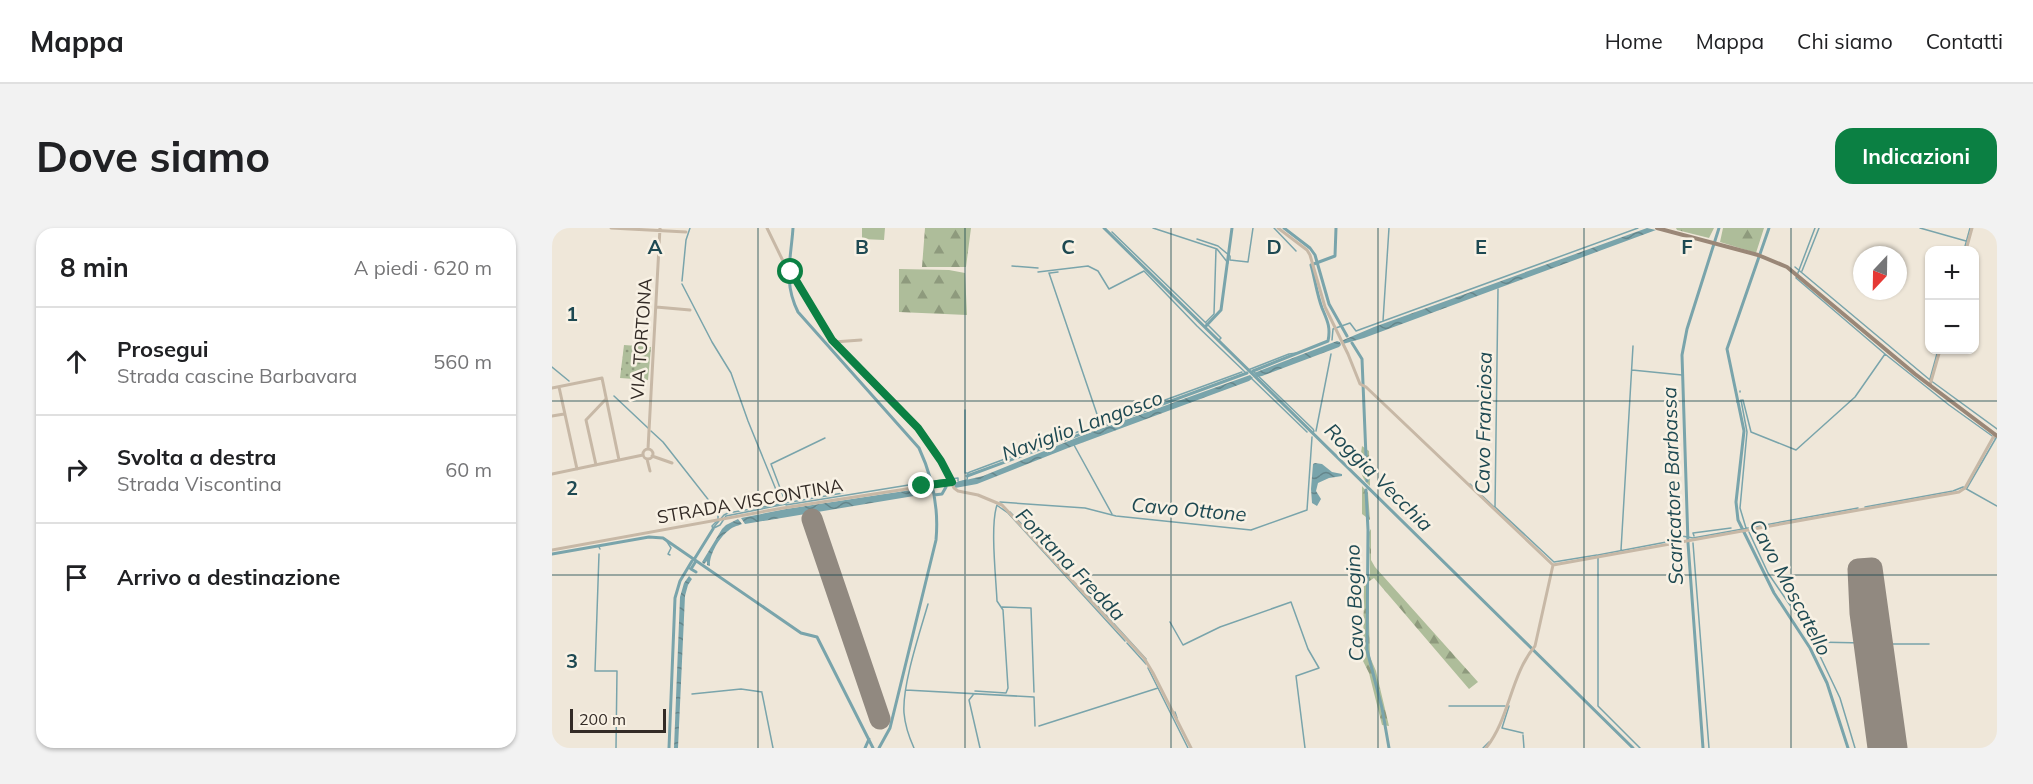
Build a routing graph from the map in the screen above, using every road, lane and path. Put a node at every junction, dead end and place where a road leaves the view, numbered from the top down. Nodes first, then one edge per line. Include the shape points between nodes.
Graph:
1 (610, 228) edge
2 (767, 228) edge
3 (1278, 228) edge
4 (1658, 228) edge
5 (1972, 228) edge
6 (660, 229) edge
7 (686, 232) dead end
8 (1967, 246) edge
9 (656, 307) junction
10 (690, 310) dead end
11 (861, 340) dead end
12 (834, 342) junction
13 (1939, 354) edge
14 (1931, 382) junction
15 (559, 387) junction
16 (552, 388) edge
17 (606, 399) junction
18 (564, 414) junction
19 (552, 416) edge
20 (1995, 436) edge
21 (648, 449) junction
22 (643, 455) junction
23 (652, 456) junction
24 (647, 459) junction
25 (619, 460) junction
26 (672, 463) dead end
27 (596, 465) junction
28 (577, 469) junction
29 (650, 471) dead end
30 (552, 474) edge
31 (952, 482) junction
32 (552, 550) edge
33 (1553, 565) junction
34 (1191, 748) edge
35 (1486, 748) edge

1 - 6 street
2 - 12 street
3 - 33 street via 1307,250 1324,307 1361,385
4 - 14 main road via 1781,263
5 - 8 street
6 - 7 street
6 - 9 street, VIA TORTONA
9 - 10 street
9 - 21 street, VIA TORTONA
11 - 12 street
12 - 31 street via 918,428
13 - 14 street
14 - 20 main road
15 - 16 street
15 - 17 street via 602,378
15 - 18 street
17 - 25 street
17 - 27 street via 586,420
18 - 19 street
18 - 28 street
20 - 33 street via 1959,492
21 - 22 street
21 - 23 street
22 - 24 street
22 - 25 street
23 - 24 street
23 - 26 street
24 - 29 street
25 - 27 street
27 - 28 street
28 - 30 street
31 - 32 street, STRADA VISCONTINA
31 - 34 street via 1006,509 1144,658
33 - 35 street via 1537,641 1520,672 1500,728

